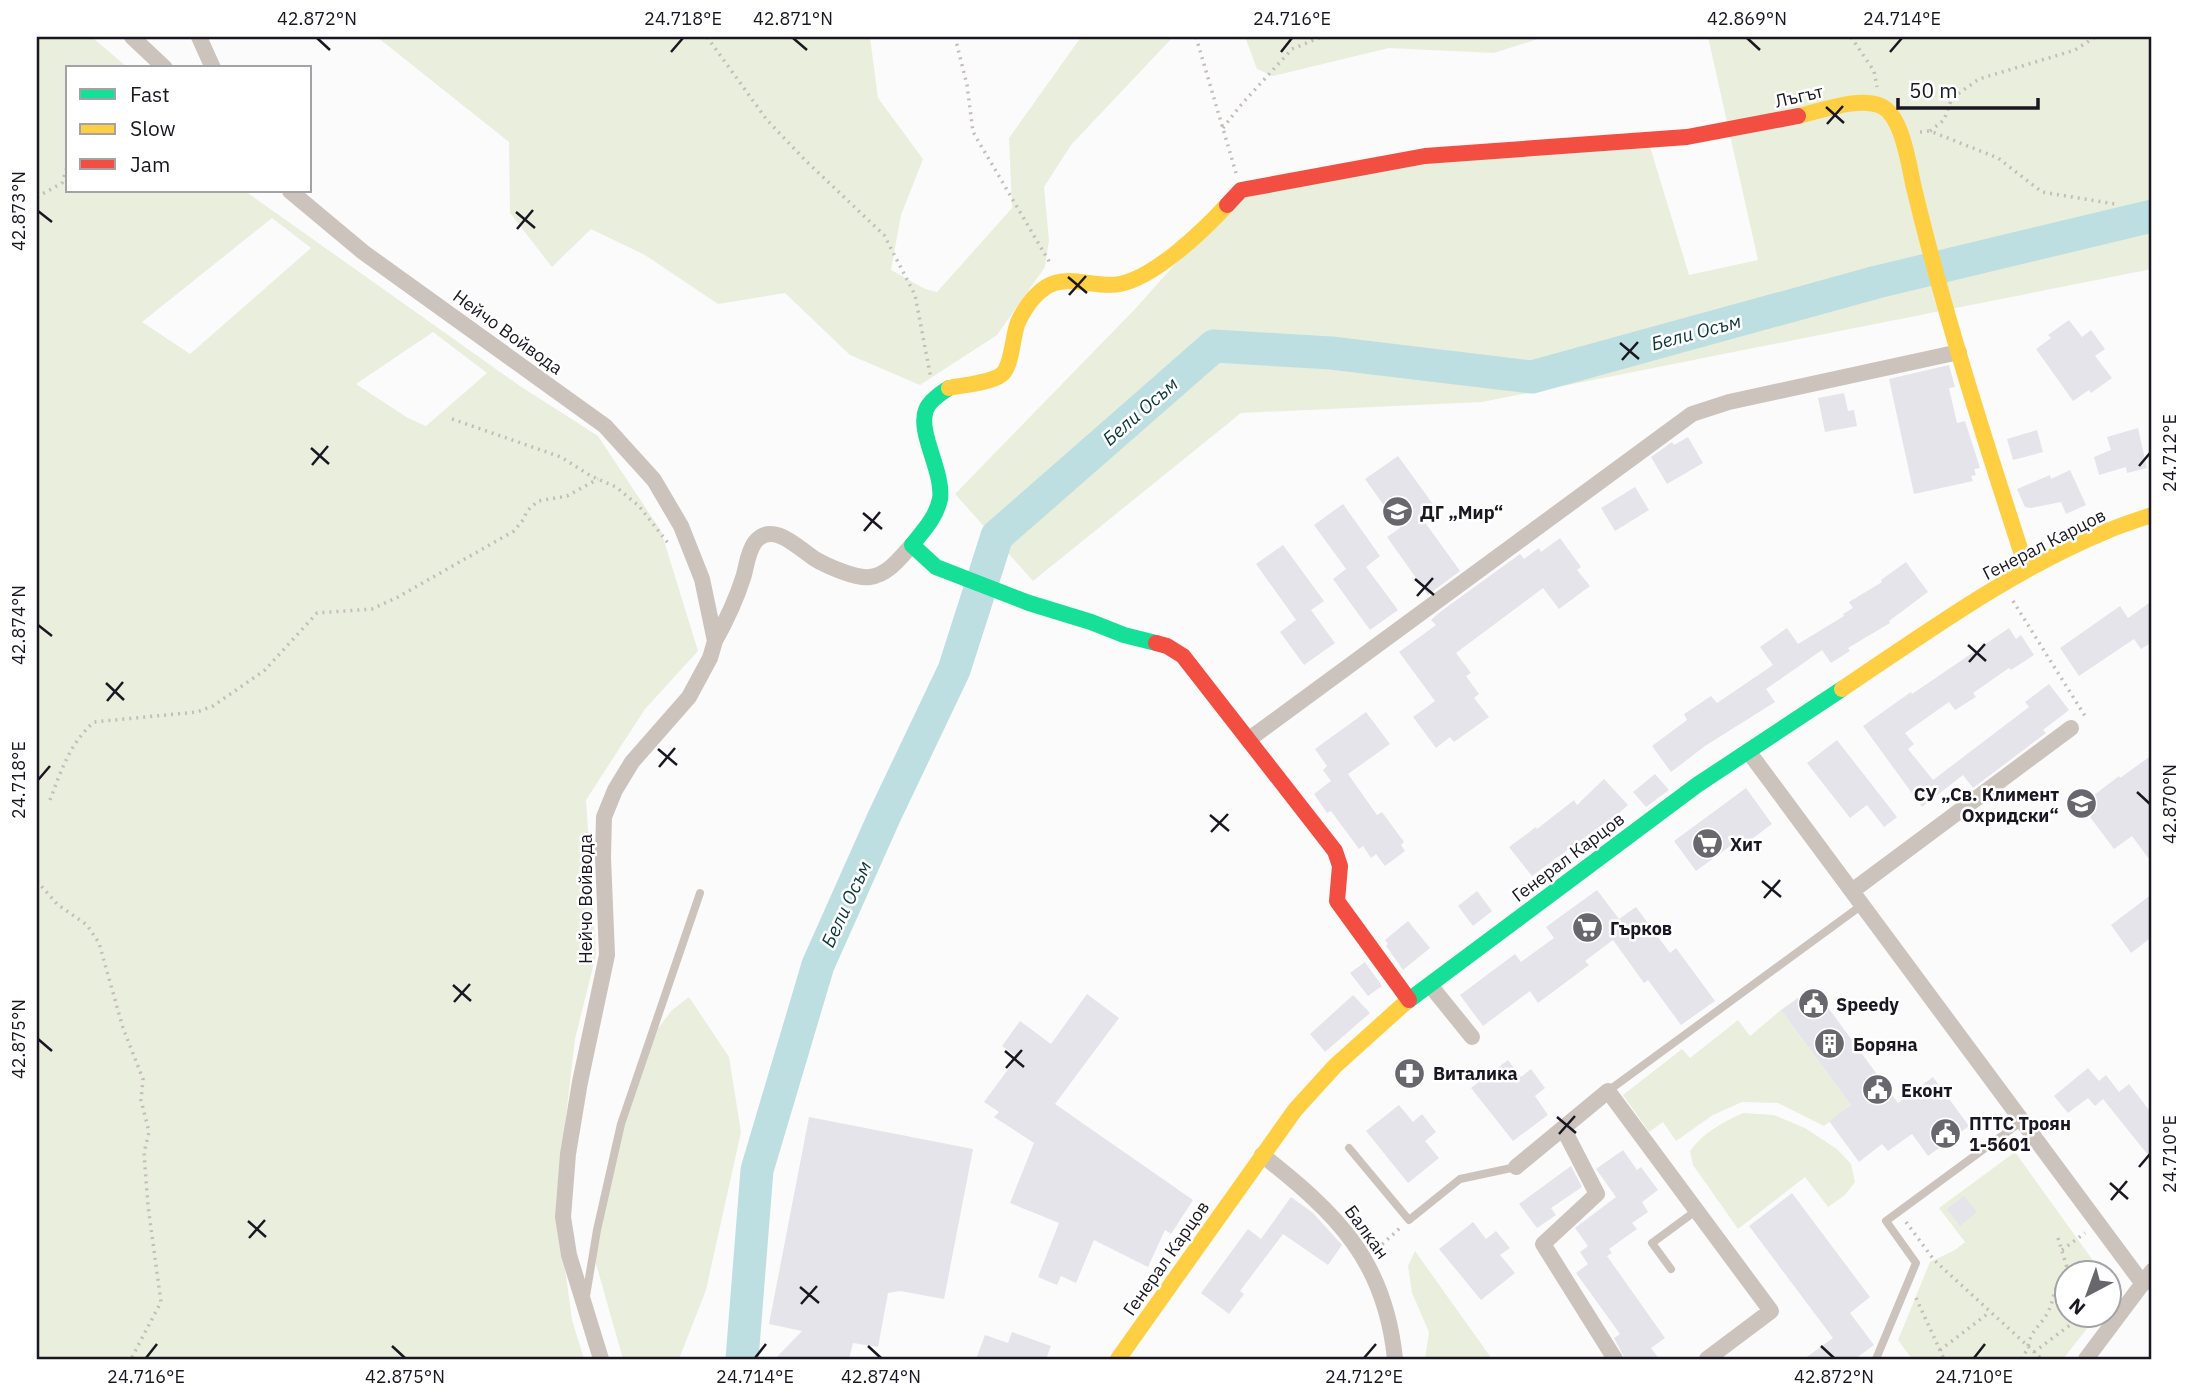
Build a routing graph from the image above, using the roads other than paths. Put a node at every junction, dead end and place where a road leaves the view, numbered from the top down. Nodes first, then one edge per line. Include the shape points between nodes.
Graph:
1 (132, 37) edge
2 (199, 37) edge
3 (163, 66) edge
4 (212, 66) edge
5 (291, 192) edge
6 (1959, 352) junction
7 (2152, 515) edge
8 (912, 545) junction
9 (2027, 570) junction
10 (715, 641) junction
11 (2071, 728) dead end
12 (1248, 740) junction
13 (1748, 751) junction
14 (1852, 891) junction
15 (700, 893) dead end
16 (1862, 905) junction
17 (1430, 985) junction
18 (1409, 1000) junction
19 (1472, 1037) dead end
20 (1608, 1091) junction
21 (2022, 1121) junction
22 (1563, 1129) junction
23 (1349, 1148) dead end
24 (1262, 1155) junction
25 (1516, 1167) joint
26 (1697, 1209) junction
27 (1671, 1269) dead end
28 (2148, 1278) edge
29 (584, 1306) junction
30 (601, 1359) edge
31 (1118, 1359) edge
32 (1395, 1359) edge
33 (1615, 1359) edge
34 (1707, 1359) edge
35 (1876, 1359) edge
36 (2086, 1359) edge

1 - 3 street
2 - 4 street
5 - 10 street, Нейчо Войвода via 363,251 605,426 654,481 681,526 702,579
6 - 8 street, Лъгът via 1900,134 1892,115 1882,106 1854,103 1687,137 1425,156 1241,190 1203,231 1151,271 1121,284 1060,280 1046,287 1018,321 1006,371 999,377 948,388 926,408 923,421 940,498 934,517
6 - 9 street
6 - 12 street via 1728,401 1692,414
7 - 9 street, Генерал Карцов via 2106,531
8 - 10 street via 887,571 870,578 817,560 783,536 762,536 748,555 729,617
8 - 12 street via 936,567 1124,635 1167,646 1182,656
9 - 13 street, Генерал Карцов
10 - 29 street, Нейчо Войвода via 689,697 632,762 604,817 607,955 568,1154 563,1217
11 - 14 street
12 - 18 street via 1335,851 1340,866 1337,901
13 - 14 street
13 - 17 street, Генерал Карцов
14 - 16 street
15 - 29 lane via 621,1124
16 - 20 lane
16 - 21 street
17 - 18 street, Генерал Карцов
17 - 19 street
18 - 24 street, Генерал Карцов via 1335,1066
20 - 22 street
20 - 26 street
21 - 28 street via 2098,1224
21 - 35 lane via 1886,1221 1916,1264
22 - 25 street
22 - 33 street via 1597,1194 1542,1244
23 - 25 lane via 1409,1220 1460,1179
24 - 31 street, Генерал Карцов
24 - 32 street, Балкан via 1319,1202 1366,1260 1384,1301
26 - 27 lane via 1652,1243
26 - 34 street via 1771,1311
28 - 36 street
29 - 30 street, Нейчо Войвода

